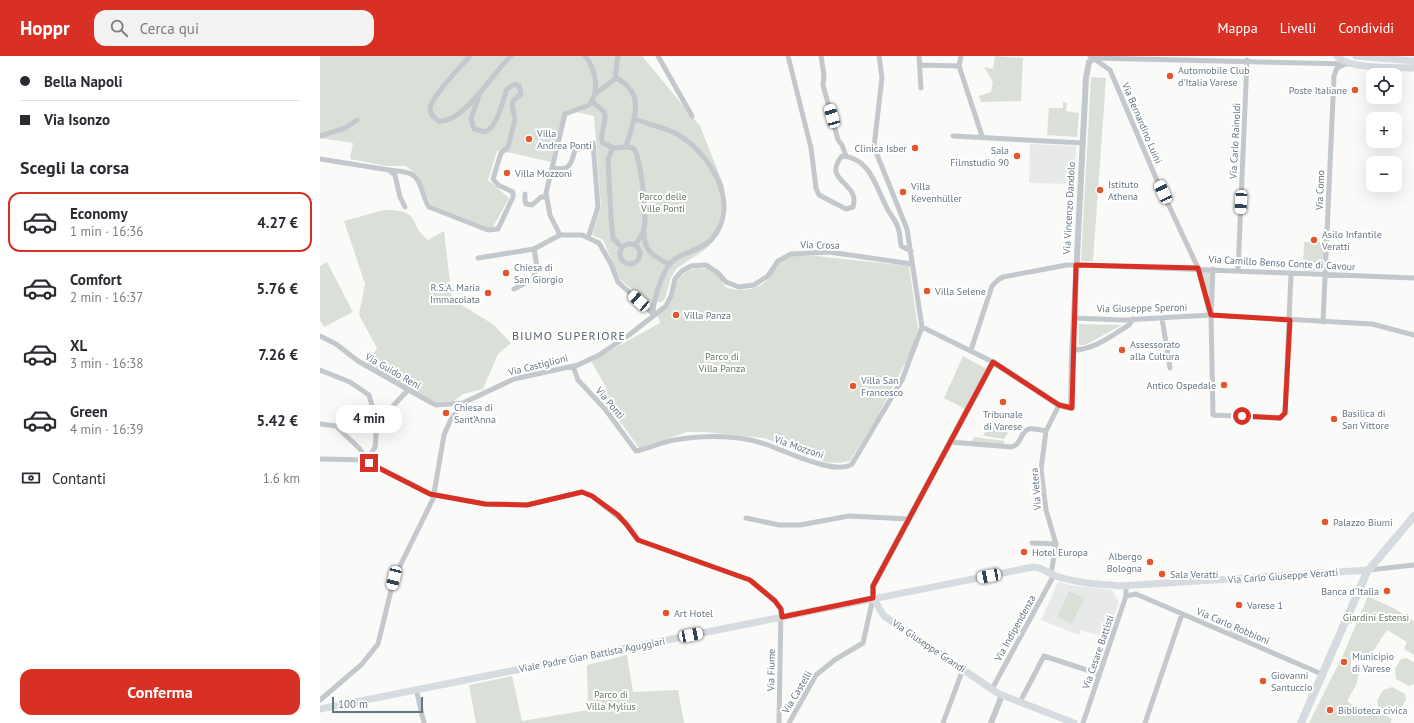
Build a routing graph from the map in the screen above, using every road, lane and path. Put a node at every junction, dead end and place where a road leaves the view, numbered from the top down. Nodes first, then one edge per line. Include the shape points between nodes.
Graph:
1 (470, 56) edge
2 (511, 56) edge
3 (585, 56) edge
4 (618, 56) edge
5 (658, 56) edge
6 (788, 56) edge
7 (821, 56) edge
8 (879, 56) edge
9 (919, 56) edge
10 (961, 56) edge
11 (1337, 56) edge
12 (1356, 56) edge
13 (1093, 57) edge
14 (1371, 57) edge
15 (1247, 60) junction
16 (1414, 61) edge
17 (1345, 64) junction
18 (1356, 65) junction
19 (959, 66) junction
20 (920, 68) junction
21 (1414, 68) edge
22 (615, 79) junction
23 (921, 88) dead end
24 (480, 92) junction
25 (595, 94) junction
26 (592, 100) junction
27 (692, 116) dead end
28 (634, 119) junction
29 (358, 120) dead end
30 (320, 136) edge
31 (953, 136) dead end
32 (979, 137) junction
33 (1083, 143) junction
34 (626, 147) junction
35 (613, 148) junction
36 (846, 156) junction
37 (320, 159) edge
38 (552, 168) junction
39 (389, 170) junction
40 (525, 194) dead end
41 (547, 199) junction
42 (405, 207) dead end
43 (644, 229) junction
44 (560, 235) junction
45 (588, 238) junction
46 (635, 245) junction
47 (622, 248) junction
48 (534, 249) junction
49 (911, 251) junction
50 (478, 258) dead end
51 (669, 264) junction
52 (912, 264) junction
53 (1076, 265) junction
54 (1198, 268) junction
55 (1213, 269) junction
56 (1238, 271) junction
57 (1291, 274) junction
58 (1326, 275) junction
59 (1414, 278) edge
60 (514, 289) dead end
61 (653, 314) junction
62 (1211, 315) junction
63 (1074, 318) junction
64 (1162, 318) junction
65 (1133, 319) junction
66 (1290, 320) junction
67 (1323, 322) junction
68 (922, 327) junction
69 (1414, 335) edge
70 (320, 336) edge
71 (971, 350) junction
72 (1073, 350) junction
73 (599, 355) joint
74 (993, 362) junction
75 (573, 366) junction
76 (1170, 368) dead end
77 (320, 370) edge
78 (408, 390) junction
79 (463, 403) junction
80 (1059, 405) junction
81 (377, 422) junction
82 (320, 424) edge
83 (1046, 431) junction
84 (950, 442) junction
85 (636, 451) joint
86 (320, 459) edge
87 (367, 460) junction
88 (433, 495) junction
89 (1414, 517) edge
90 (746, 518) dead end
91 (909, 519) junction
92 (1032, 543) dead end
93 (1056, 544) junction
94 (1414, 565) edge
95 (1369, 570) junction
96 (1052, 574) junction
97 (1134, 585) junction
98 (1126, 586) junction
99 (1136, 594) junction
100 (1126, 596) junction
101 (873, 598) junction
102 (1182, 614) junction
103 (782, 617) junction
104 (963, 669) junction
105 (1100, 674) junction
106 (1323, 675) junction
107 (416, 689) junction
108 (992, 689) junction
109 (1002, 695) junction
110 (320, 700) edge
111 (1020, 702) junction
112 (320, 709) edge
113 (424, 723) edge
114 (779, 723) edge
115 (789, 723) edge
116 (943, 723) edge
117 (991, 723) edge
118 (1074, 723) edge
119 (1083, 723) edge
120 (1144, 723) edge
121 (1301, 723) edge

1 - 24 street via 434,100 430,109 433,117 439,121 449,120
2 - 24 street
3 - 25 street via 590,61 593,71
4 - 22 street
5 - 27 street
6 - 36 street via 810,148 816,188 819,195 846,209 853,207 855,199 852,191 838,178 835,170 842,156
7 - 36 street via 823,85 838,140
8 - 49 street via 882,83 874,147 907,229
9 - 20 street
10 - 19 street
11 - 18 main road
12 - 14 main road
13 - 15 street
13 - 33 street, Via Vincenzo Dandolo via 1089,62 1086,78
13 - 54 street, Via Bernardino Luini via 1110,70
14 - 16 main road
15 - 17 street
15 - 56 street, Via Carlo Rainoldi
17 - 18 street
17 - 58 street, Via Como via 1337,68 1334,76
18 - 21 main road
19 - 20 street
19 - 32 street
20 - 23 street
22 - 25 street
22 - 28 street via 623,81 635,96
24 - 39 street via 471,119 474,129 485,132 490,130 495,121 507,89 515,84 521,90 521,94 512,104 515,119 508,147 501,153 493,179 498,185 513,192 498,229 488,230 429,207 424,200 418,179 410,173
25 - 26 street
26 - 35 street via 605,115 602,142
26 - 38 street via 583,108 565,114
28 - 34 street
28 - 51 street via 667,130 691,145 704,158 722,188 722,215 712,238 702,248
29 - 30 street via 345,128
31 - 32 street
32 - 33 street
33 - 53 street, Via Vincenzo Dandolo
34 - 35 street
34 - 43 street via 633,148 638,156 639,172 643,181
35 - 47 street via 608,159 611,217 613,238
36 - 49 street via 853,157 866,167 897,225 901,246
37 - 39 street
38 - 41 street
38 - 45 street via 570,165 577,148 594,145 598,207
39 - 42 street via 395,175
40 - 41 street via 526,204 532,205 541,197
41 - 44 street via 550,215
43 - 46 street
43 - 51 street via 645,247 651,254
44 - 45 street via 582,235
44 - 48 street
45 - 61 street via 599,243 618,282
46 - 47 street
46 - 47 street via 640,255 632,264 624,262 621,258
48 - 50 street
48 - 60 street via 537,267 533,279
49 - 52 street
51 - 61 street via 653,302
52 - 61 street, Via Crosa via 829,252 791,254 778,261 768,276 754,284 739,287 726,282 706,265 691,266 675,279 666,306
52 - 68 street
53 - 54 street, Via Camillo Benso Conte di Cavour
53 - 63 street, Via Vincenzo Dandolo
53 - 71 street, Via Camillo Benso Conte di Cavour via 998,280 992,286
54 - 55 street, Via Camillo Benso Conte di Cavour
54 - 62 street, Via Bernardino Luini
55 - 56 street, Via Camillo Benso Conte di Cavour
55 - 62 street
56 - 57 street, Via Camillo Benso Conte di Cavour
57 - 58 street, Via Camillo Benso Conte di Cavour
57 - 66 street
58 - 59 street, Via Camillo Benso Conte di Cavour
58 - 67 street, Via Como
61 - 73 street, Via Crosa via 629,335
62 - 64 street, Via Giuseppe Speroni
62 - 66 street, Via Giuseppe Speroni
62 - 66 street via 1213,415 1280,418 1285,413
63 - 65 street, Via Giuseppe Speroni
63 - 72 street, Via Vincenzo Dandolo
64 - 65 street, Via Giuseppe Speroni
64 - 76 street
65 - 72 street via 1129,325 1096,345 1084,350
66 - 67 street, Via Giuseppe Speroni
67 - 69 street, Via Giuseppe Speroni via 1372,324
68 - 71 street
68 - 85 street, Via Mozzoni via 902,380 858,456 848,467 822,465 763,444 726,436 673,440
70 - 78 street, Via Guido Reni
71 - 74 street
72 - 80 street, Via Vincenzo Dandolo via 1072,408
73 - 75 street, Via Castiglioni
74 - 80 street
74 - 84 street
75 - 79 street, Via Castiglioni via 514,379
75 - 85 street, Via Ponti via 578,380 605,409
77 - 81 street via 350,382 369,395
78 - 79 street, Via Guido Reni via 436,405
78 - 81 street
79 - 88 street, Via Castiglioni via 444,435
80 - 83 street, Via Vetera
81 - 87 street via 375,447
82 - 87 street via 336,426 359,448
83 - 84 street via 1029,429 1019,444 1011,447
83 - 93 street, Via Vetera via 1041,469 1046,510
84 - 91 street
86 - 87 street
87 - 88 street via 423,492
88 - 103 street via 485,504 527,505 582,492 592,496 618,515 638,540 750,580 775,601 781,609
88 - 110 street, Via Castiglioni via 394,578 378,644 362,665
89 - 95 main road
90 - 91 street via 779,524 800,524 849,516
91 - 101 street via 873,586
92 - 93 street
93 - 96 street, Via Indipendenza
94 - 95 street
95 - 97 main road, Via Carlo Giuseppe Veratti
95 - 106 main road
96 - 98 main road, Via Carlo Giuseppe Veratti via 1085,582
96 - 101 main road, Viale Padre Gian Battista Aguggiari via 1041,567 1028,568
96 - 108 street, Via Indipendenza
97 - 98 main road, Via Carlo Giuseppe Veratti
97 - 99 street
98 - 100 street, Via Cesare Battisti
99 - 100 street
99 - 102 street, Via Carlo Robbioni
100 - 105 street, Via Cesare Battisti
101 - 103 main road, Viale Padre Gian Battista Aguggiari
101 - 104 main road, Via Giuseppe Grandi via 884,616
101 - 115 street, Via Castelli via 863,642 816,675
102 - 106 street, Via Carlo Robbioni
102 - 120 street
103 - 107 main road, Viale Padre Gian Battista Aguggiari
103 - 114 street, Via Fiume
104 - 108 main road, Via Giuseppe Grandi
104 - 116 street
105 - 111 street via 1044,656
105 - 119 street, Via Cesare Battisti
106 - 121 main road
107 - 112 main road, Viale Padre Gian Battista Aguggiari
107 - 113 street
108 - 109 main road, Via Giuseppe Grandi
109 - 111 main road, Via Giuseppe Grandi
109 - 117 street
111 - 118 main road, Via Giuseppe Grandi

